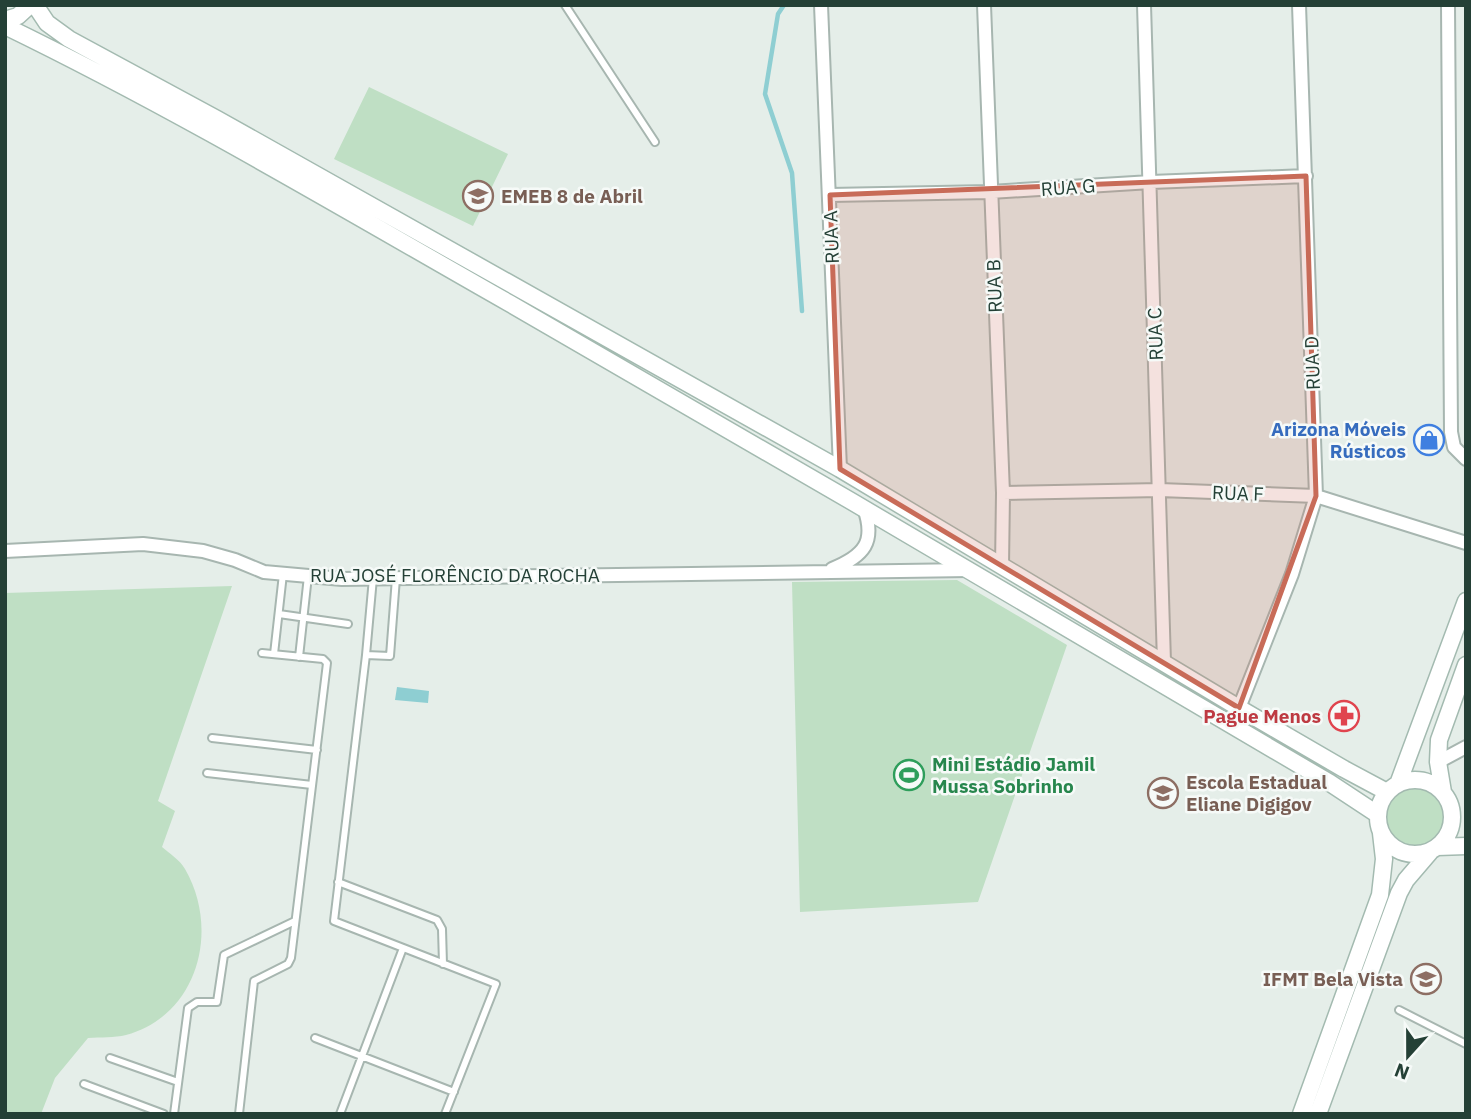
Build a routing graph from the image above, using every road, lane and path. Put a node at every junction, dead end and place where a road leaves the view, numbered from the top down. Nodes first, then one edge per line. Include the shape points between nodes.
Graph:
1 (30, 5) edge
2 (35, 5) edge
3 (565, 5) edge
4 (821, 5) edge
5 (984, 5) edge
6 (1144, 5) edge
7 (1299, 5) edge
8 (1448, 5) edge
9 (5, 20) edge
10 (5, 26) edge
11 (655, 142) dead end
12 (1306, 176) junction
13 (1151, 182) junction
14 (990, 192) junction
15 (830, 195) junction
16 (1466, 459) edge
17 (840, 469) junction
18 (1160, 490) junction
19 (1003, 493) junction
20 (1316, 496) junction
21 (864, 508) junction
22 (1466, 543) edge
23 (5, 551) edge
24 (1002, 567) junction
25 (970, 570) junction
26 (825, 572) junction
27 (284, 574) junction
28 (308, 576) junction
29 (373, 578) junction
30 (396, 578) junction
31 (1466, 601) edge
32 (279, 614) junction
33 (304, 617) junction
34 (348, 624) dead end
35 (262, 653) dead end
36 (274, 654) junction
37 (366, 654) junction
38 (299, 657) junction
39 (1164, 662) junction
40 (1466, 665) edge
41 (1240, 708) junction
42 (212, 738) dead end
43 (1466, 747) edge
44 (317, 750) junction
45 (1438, 762) junction
46 (207, 773) dead end
47 (312, 785) junction
48 (1392, 788) junction
49 (1444, 795) junction
50 (1466, 807) edge
51 (1377, 814) junction
52 (1381, 833) junction
53 (1466, 846) edge
54 (1434, 849) junction
55 (338, 882) junction
56 (295, 921) junction
57 (403, 948) junction
58 (443, 964) junction
59 (1399, 1010) dead end
60 (315, 1038) dead end
61 (1466, 1044) edge
62 (362, 1056) junction
63 (110, 1058) dead end
64 (178, 1082) junction
65 (84, 1083) dead end
66 (454, 1092) junction
67 (164, 1114) edge
68 (174, 1114) edge
69 (239, 1114) edge
70 (340, 1114) edge
71 (445, 1114) edge
72 (1301, 1114) edge
73 (1318, 1114) edge

1 - 9 main road
2 - 17 main road via 47,23 69,39
3 - 11 lane
4 - 15 street, RUA A
5 - 14 street, RUA B
6 - 13 street, RUA C
7 - 12 street, RUA D
8 - 16 street via 1451,432 1454,447
10 - 21 main road via 216,136
12 - 13 street, RUA G
12 - 20 street, RUA D
13 - 14 street, RUA G
13 - 18 street, RUA C
14 - 15 street, RUA G
14 - 19 street, RUA B
15 - 17 street, RUA A
17 - 24 main road
18 - 19 street, RUA F
18 - 20 street, RUA F
18 - 39 street, RUA C
19 - 24 street, RUA B
20 - 22 street, RUA F
20 - 41 street, RUA D via 1292,574
21 - 25 main road
21 - 26 street, RUA JOSÉ FLORÊNCIO DA ROCHA via 870,532 866,546 847,563
23 - 27 street, RUA JOSÉ FLORÊNCIO DA ROCHA via 143,544 203,551 264,572
24 - 39 main road
25 - 26 street, RUA JOSÉ FLORÊNCIO DA ROCHA
25 - 51 main road
26 - 30 street, RUA JOSÉ FLORÊNCIO DA ROCHA
27 - 28 street, RUA JOSÉ FLORÊNCIO DA ROCHA
27 - 32 lane
28 - 29 street, RUA JOSÉ FLORÊNCIO DA ROCHA
28 - 33 lane
29 - 30 street, RUA JOSÉ FLORÊNCIO DA ROCHA
29 - 37 lane
30 - 37 lane via 390,656
31 - 48 main road
32 - 33 lane
32 - 36 lane
33 - 34 lane
33 - 38 lane
35 - 36 lane
36 - 38 lane
37 - 55 lane
38 - 44 lane via 327,663
39 - 41 main road
40 - 45 main road via 1441,731
41 - 48 main road via 1344,769
42 - 44 lane
43 - 45 street
44 - 47 lane
45 - 49 main road
46 - 47 lane
47 - 56 lane
48 - 49 main road via 1422,780
48 - 51 main road via 1382,798
49 - 50 main road
49 - 54 main road via 1451,806 1451,824
51 - 52 main road
52 - 54 main road via 1401,852
52 - 72 main road via 1380,895
53 - 54 main road
54 - 73 main road via 1399,893
55 - 57 lane via 334,921
55 - 58 lane via 438,920
56 - 64 lane via 222,957 217,1002 194,1003 186,1012
56 - 69 lane via 289,962 254,981
57 - 58 lane
57 - 62 lane
58 - 66 lane via 496,984
59 - 61 lane
60 - 62 lane
62 - 66 lane
62 - 70 lane
63 - 64 lane
64 - 68 lane
65 - 67 lane
66 - 71 lane

